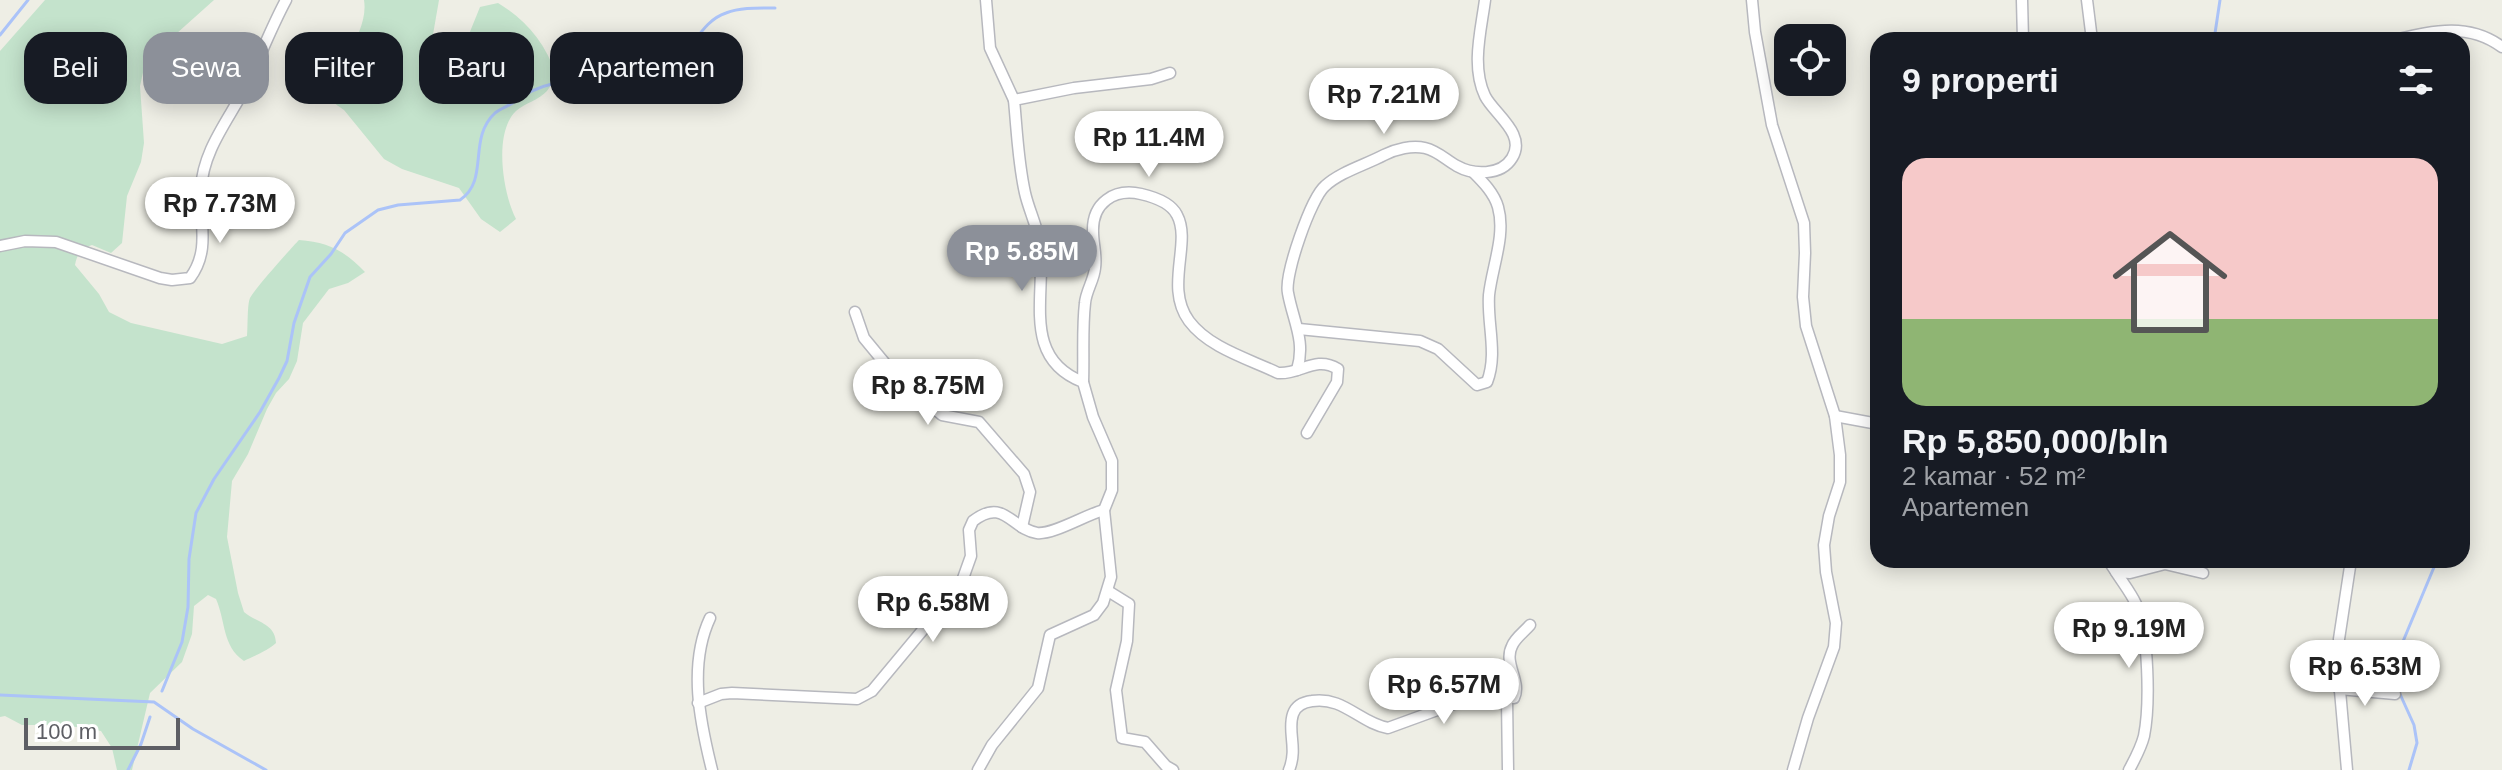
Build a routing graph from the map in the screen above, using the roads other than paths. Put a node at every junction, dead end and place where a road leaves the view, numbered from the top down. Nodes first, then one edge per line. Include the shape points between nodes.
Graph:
1 (286, 0) edge
2 (986, 0) edge
3 (1485, 0) edge
4 (1752, 0) edge
5 (2022, 0) edge
6 (2087, 0) edge
7 (2023, 32) edge
8 (2091, 32) edge
9 (2432, 32) edge
10 (2470, 32) edge
11 (2470, 32) edge
12 (2502, 47) edge
13 (1170, 73) dead end
14 (1014, 100) junction
15 (1473, 172) junction
16 (0, 246) edge
17 (855, 312) dead end
18 (1299, 329) junction
19 (1297, 370) junction
20 (1083, 382) junction
21 (1835, 416) junction
22 (1870, 423) edge
23 (1307, 433) dead end
24 (1104, 510) junction
25 (1022, 527) junction
26 (2113, 568) edge
27 (2149, 568) edge
28 (2182, 568) edge
29 (2350, 568) edge
30 (2116, 572) junction
31 (2203, 573) dead end
32 (1108, 591) junction
33 (710, 618) dead end
34 (1530, 625) dead end
35 (2339, 689) junction
36 (2395, 694) dead end
37 (1507, 699) junction
38 (698, 703) junction
39 (712, 770) edge
40 (978, 770) edge
41 (1173, 770) edge
42 (1289, 770) edge
43 (1508, 770) edge
44 (1793, 770) edge
45 (2129, 770) edge
46 (2347, 770) edge

1 - 16 street via 208,154 201,189 202,253 190,278 160,278 56,242
2 - 14 street via 990,48
3 - 15 street via 1478,77 1490,106 1513,135 1515,148 1502,168
4 - 21 street via 1772,125 1804,223 1806,326
5 - 7 street
6 - 8 street
9 - 10 street
11 - 12 street
13 - 14 street
14 - 20 street via 1021,173 1040,248 1041,332 1055,365
15 - 18 street via 1424,148 1407,148 1323,187 1287,282
15 - 18 street via 1498,206 1500,224 1489,298 1492,348 1487,382 1477,385 1438,349 1420,341
17 - 25 street via 864,338 897,378 942,415 979,422 1024,474 1030,492
18 - 19 street
19 - 20 street via 1278,373 1209,339 1191,324 1177,284 1181,235 1176,212 1130,193 1106,199 1094,218 1096,261 1085,300
19 - 23 street via 1321,363 1339,372
20 - 24 street via 1112,461 1112,490
21 - 22 street
21 - 44 street via 1840,482 1824,545 1836,623 1834,647
24 - 25 street via 1051,532
24 - 32 street via 1111,564
25 - 38 street via 1000,513 973,521 971,556 961,584 865,697 732,693
26 - 30 street
27 - 30 street
28 - 31 street
29 - 35 street via 2339,639
30 - 45 street via 2136,604 2146,662 2144,737
32 - 40 street via 1094,615 1050,635 1038,688
32 - 41 street via 1129,604 1116,690 1122,738 1145,742
33 - 38 street via 701,652
34 - 37 street via 1510,648 1517,690
35 - 36 street
35 - 46 street
37 - 42 street via 1473,697 1388,728 1334,701 1307,702 1293,713
37 - 43 street
38 - 39 street

